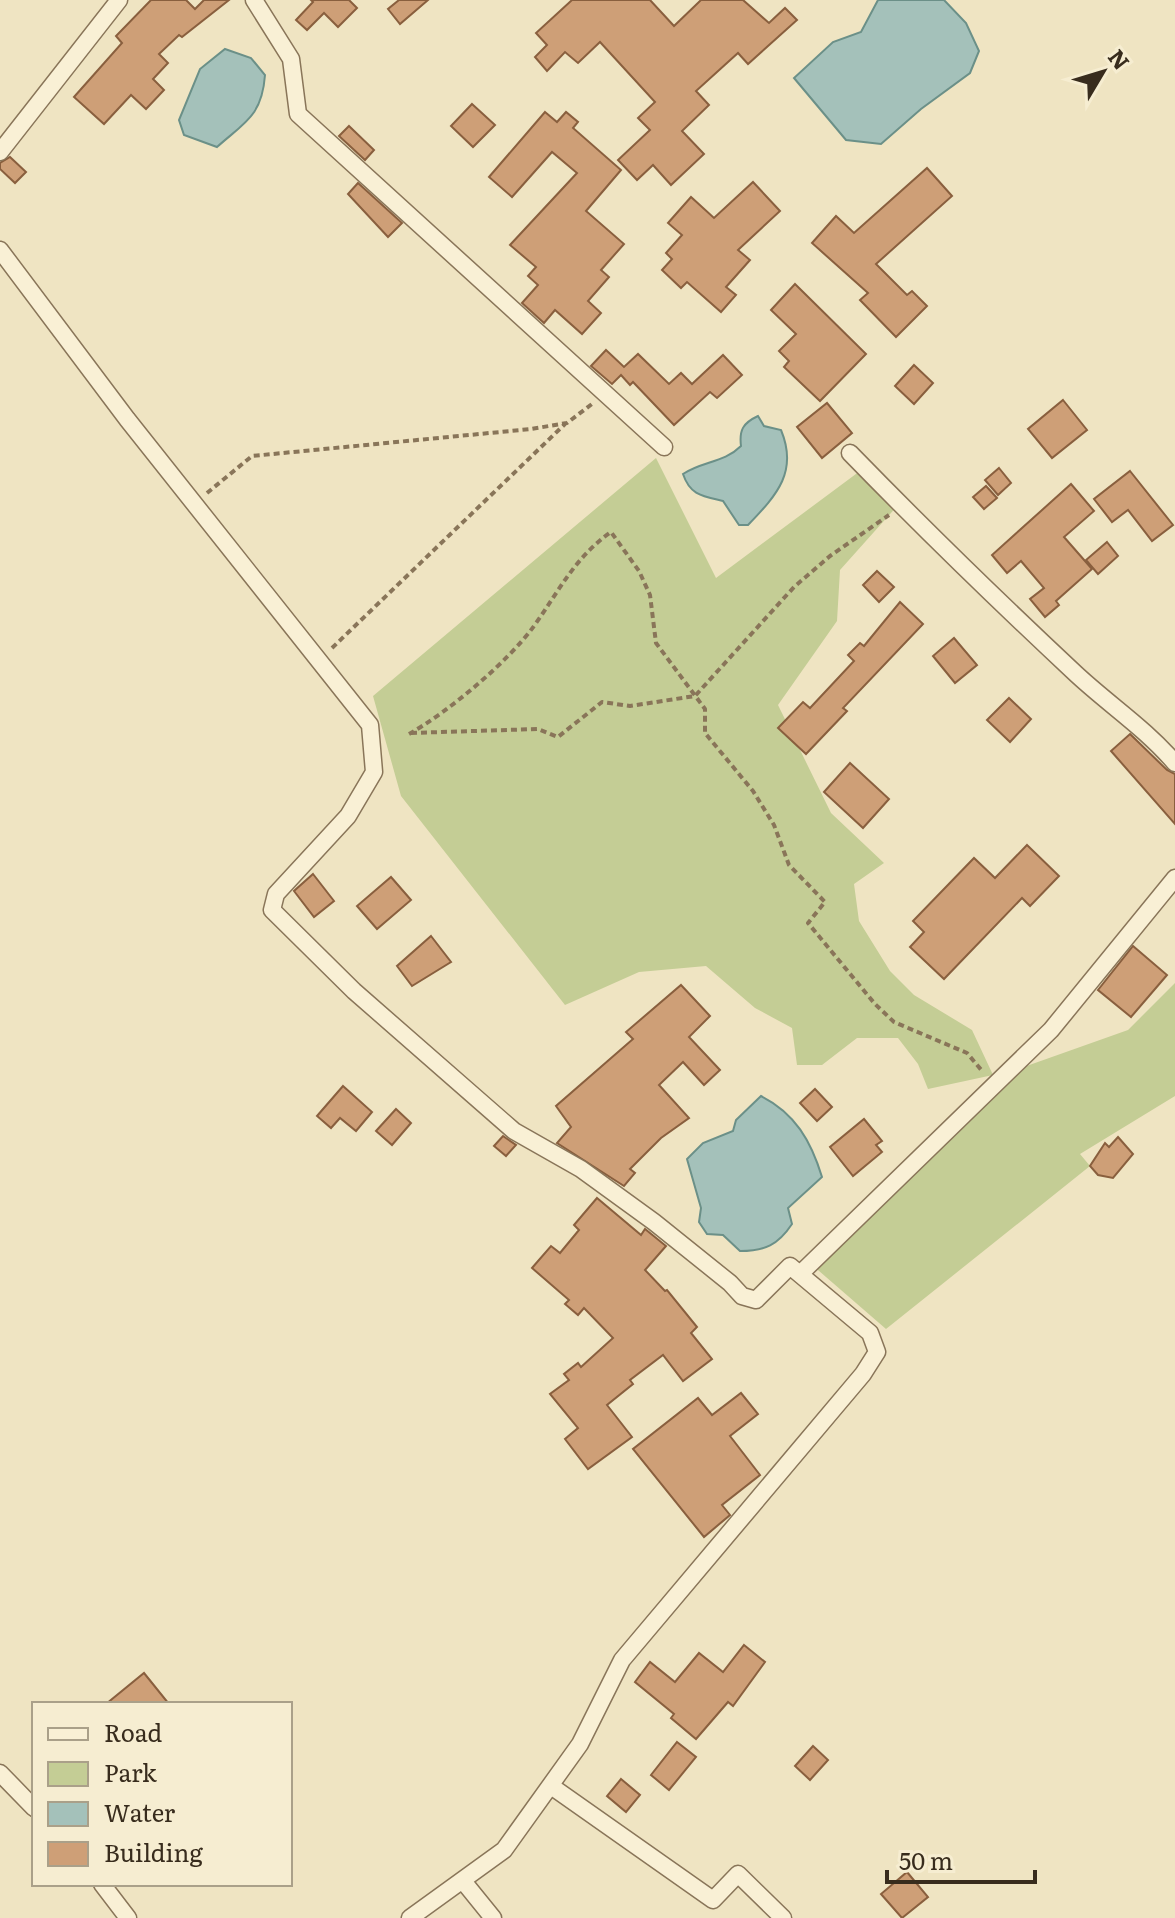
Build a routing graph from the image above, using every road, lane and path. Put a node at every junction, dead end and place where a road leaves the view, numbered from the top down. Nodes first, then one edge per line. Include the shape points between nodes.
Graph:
1 (119, 0) edge
2 (254, 0) edge
3 (0, 152) edge
4 (0, 250) edge
5 (603, 395) junction
6 (567, 423) junction
7 (664, 447) dead end
8 (850, 453) dead end
9 (191, 499) junction
10 (899, 504) junction
11 (319, 660) junction
12 (695, 696) junction
13 (1175, 763) edge
14 (1175, 878) edge
15 (995, 1083) junction
16 (800, 1274) junction
17 (0, 1773) edge
18 (551, 1786) junction
19 (32, 1806) edge
20 (463, 1881) junction
21 (104, 1886) edge
22 (128, 1918) edge
23 (410, 1918) edge
24 (493, 1918) edge
25 (783, 1918) edge

1 - 3 street
2 - 5 street via 291,59 298,114
4 - 9 street
5 - 6 path
5 - 7 street
6 - 9 path via 451,440 252,456 209,492
6 - 11 path
8 - 10 street
9 - 11 street
10 - 12 path via 881,524 794,587
10 - 13 street via 1098,695 1152,735
11 - 16 street via 370,725 374,772 348,816 276,894 272,910 354,991 514,1131 581,1169 742,1296 756,1300 790,1266
12 - 12 path via 656,643 650,595 611,532 590,547 532,628 475,687 409,734 538,729 558,737 602,702 630,706
12 - 15 path via 705,709 705,733 767,814 789,865 825,902 808,923 830,952 894,1022 967,1053
14 - 15 street via 1051,1030
15 - 16 street
16 - 18 street via 870,1333 877,1352 751,1511 622,1660 580,1744
17 - 19 street
18 - 20 street via 504,1850
18 - 25 street via 713,1900 738,1874
20 - 23 street
20 - 24 street
21 - 22 street

